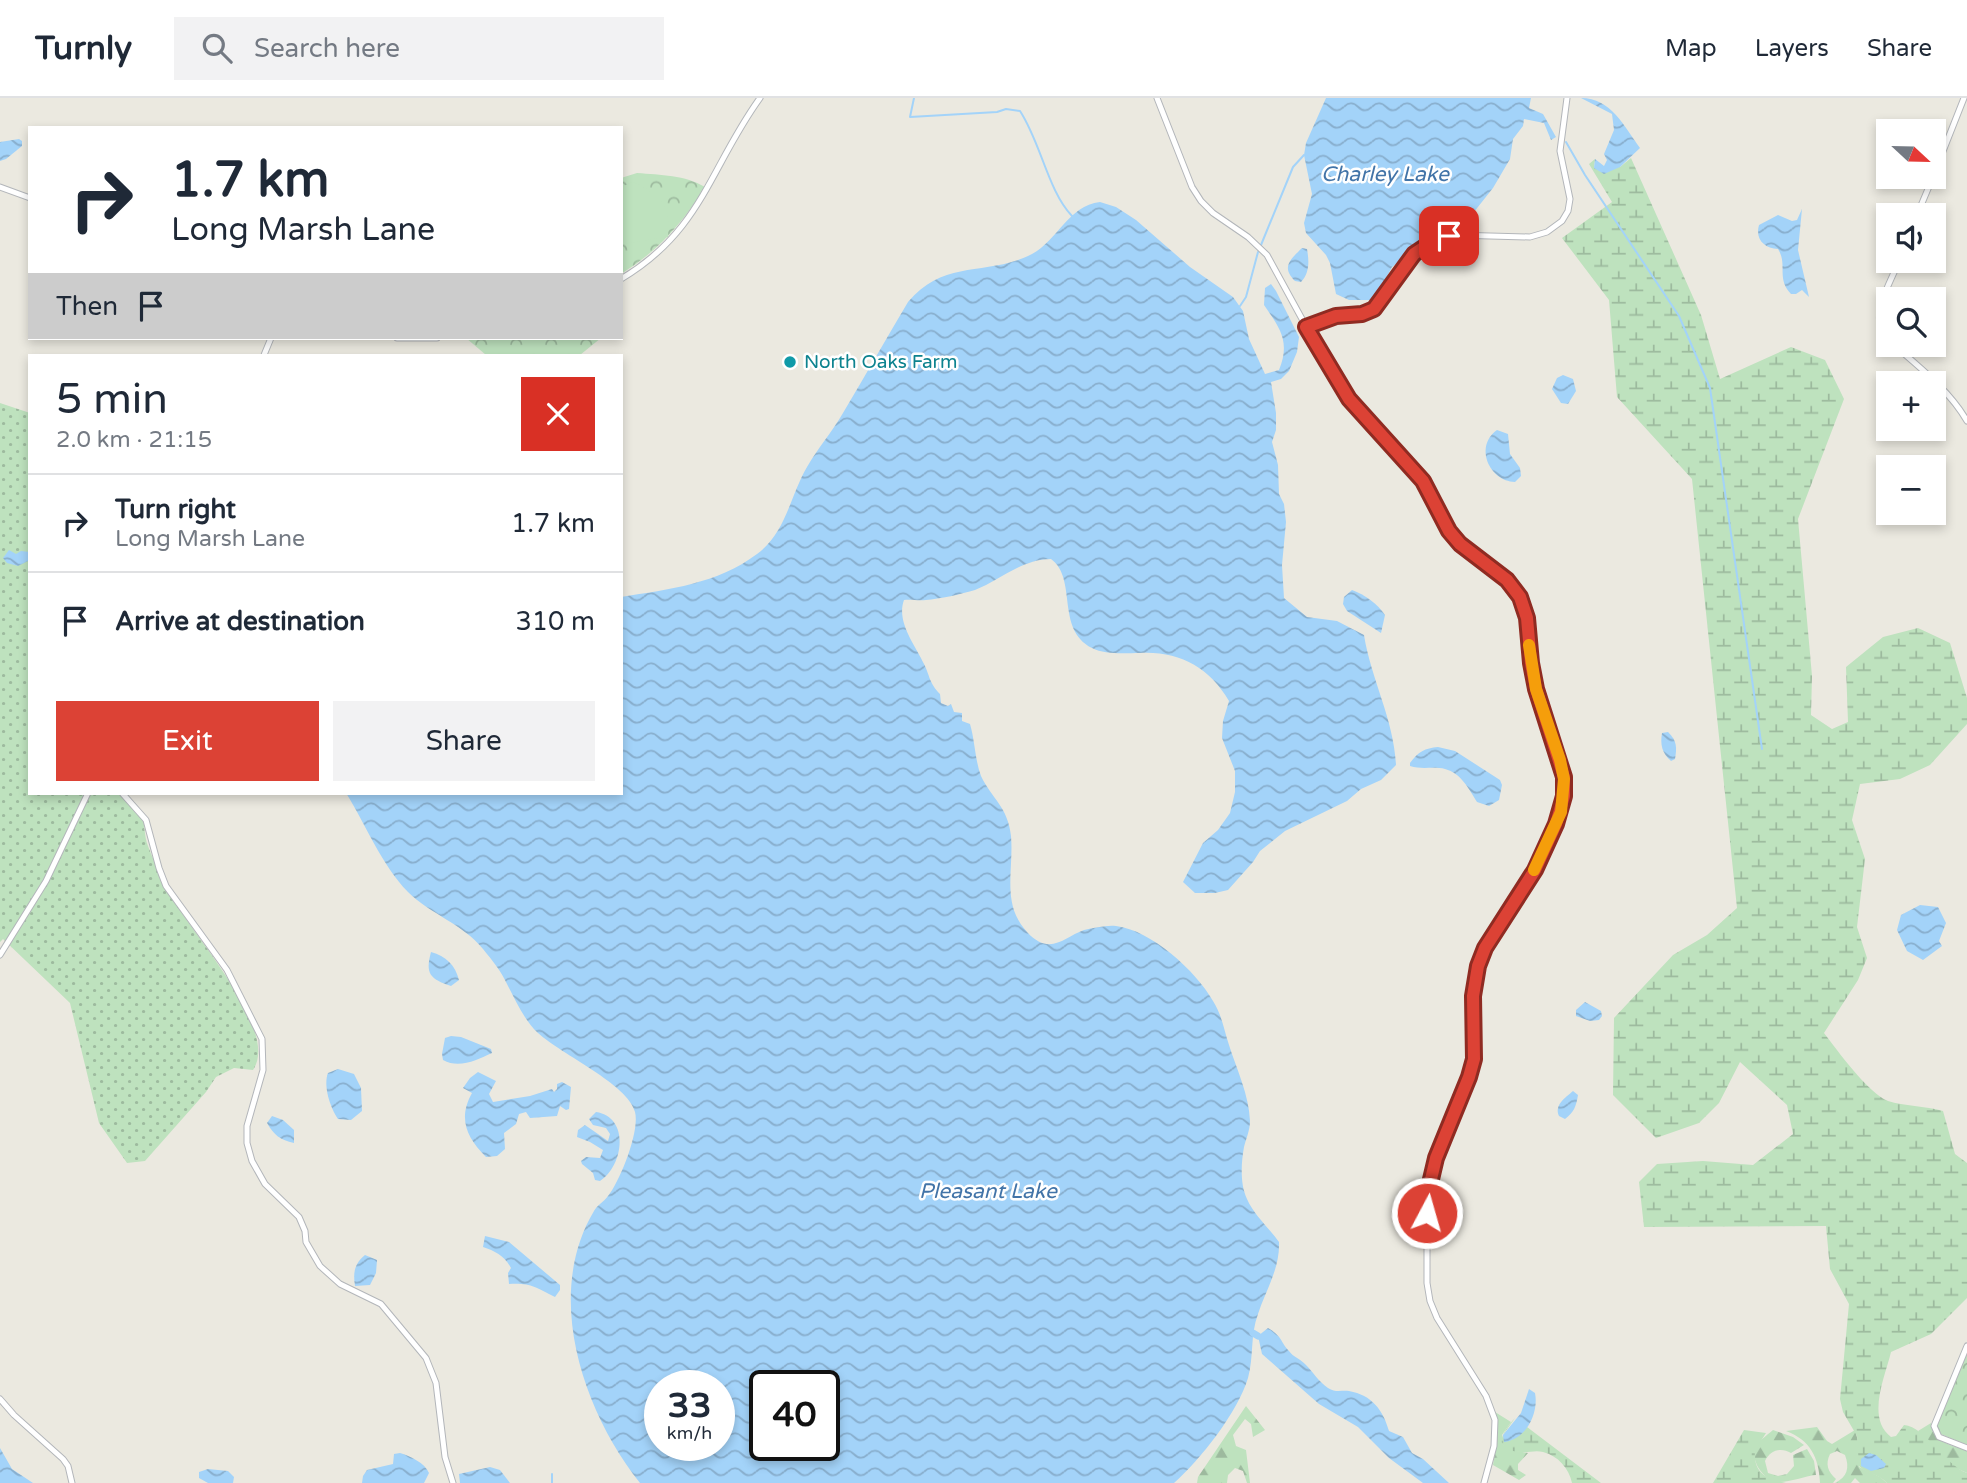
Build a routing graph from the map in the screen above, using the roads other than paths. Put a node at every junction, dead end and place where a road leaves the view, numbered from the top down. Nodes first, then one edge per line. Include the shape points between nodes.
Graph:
1 (760, 98) edge
2 (1157, 98) edge
3 (1567, 98) edge
4 (1965, 98) edge
5 (1946, 144) edge
6 (2, 186) edge
7 (28, 197) edge
8 (623, 278) edge
9 (1306, 327) junction
10 (1908, 357) edge
11 (1967, 421) edge
12 (87, 795) edge
13 (124, 795) edge
14 (0, 955) edge
15 (1967, 1346) edge
16 (0, 1399) edge
17 (1967, 1448) edge
18 (72, 1483) edge
19 (453, 1483) edge
20 (1484, 1483) edge

1 - 8 street via 689,219 656,255
2 - 9 street via 1196,194 1267,255
3 - 9 street via 1560,151 1569,204 1562,221 1547,232 1520,238 1454,236 1435,240 1408,262 1374,309
4 - 5 street
6 - 7 street
9 - 20 street via 1349,399 1423,481 1449,531 1507,580 1520,597 1536,689 1564,777 1556,824 1535,870 1478,966 1473,996 1474,1059 1436,1158 1428,1192 1430,1301 1484,1392 1495,1420
10 - 11 street via 1958,406
12 - 14 street via 46,881
13 - 19 street via 146,820 166,886 227,970 262,1039 262,1070 247,1126 252,1161 265,1184 299,1217 320,1266 341,1284 382,1304 426,1358 436,1383 445,1457
15 - 17 street via 1934,1427 1940,1437
16 - 18 street via 63,1459

